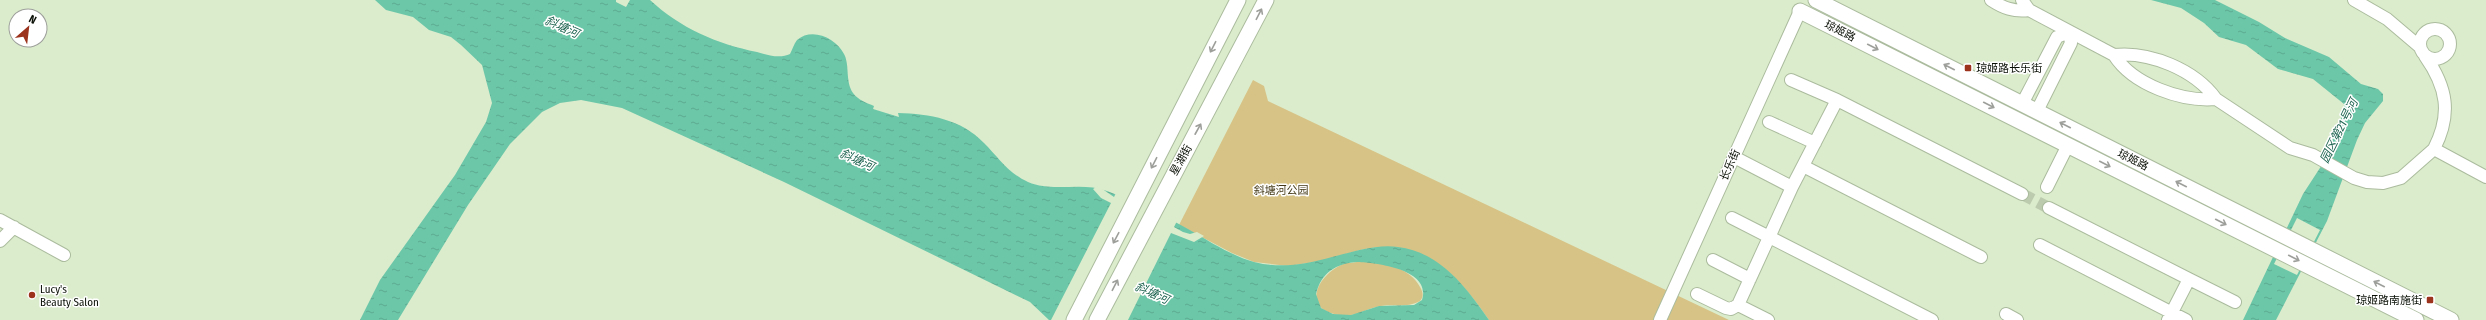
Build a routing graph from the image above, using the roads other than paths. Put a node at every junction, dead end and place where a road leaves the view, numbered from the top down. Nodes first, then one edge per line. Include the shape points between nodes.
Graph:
1 (1238, 0) edge
2 (1266, 0) edge
3 (1811, 0) edge
4 (1816, 0) edge
5 (1991, 0) edge
6 (2354, 0) edge
7 (1800, 5) edge
8 (2026, 5) edge
9 (2069, 32) junction
10 (2114, 55) junction
11 (1791, 80) dead end
12 (2216, 99) junction
13 (1837, 100) junction
14 (2022, 104) junction
15 (2037, 111) junction
16 (1769, 122) dead end
17 (1815, 144) junction
18 (2068, 145) junction
19 (2434, 149) junction
20 (1734, 157) junction
21 (1803, 166) junction
22 (2486, 177) edge
23 (1792, 187) junction
24 (2047, 187) dead end
25 (2022, 194) tunnel mouth
26 (2049, 208) tunnel mouth
27 (1732, 218) dead end
28 (0, 221) edge
29 (14, 227) junction
30 (1769, 236) junction
31 (0, 242) edge
32 (2040, 246) dead end
33 (64, 255) dead end
34 (1981, 257) dead end
35 (1713, 260) dead end
36 (1750, 278) junction
37 (2189, 279) junction
38 (1697, 294) dead end
39 (2235, 302) dead end
40 (1738, 305) junction
41 (2006, 314) dead end
42 (2170, 316) edge
43 (1074, 320) edge
44 (1097, 320) edge
45 (1660, 320) edge
46 (1768, 320) edge
47 (1932, 320) edge
48 (2018, 320) edge
49 (2186, 320) edge
50 (2416, 320) edge
51 (2451, 320) edge

1 -> 43 main road, 星湖街
44 -> 2 main road, 星湖街
3 - 7 main road, 长乐街
14 -> 4 main road, 琼姬路
5 - 8 street via 2018,12
6 - 19 street via 2387,19 2422,52 2438,75 2446,109 2440,137
7 -> 18 main road, 琼姬路
7 - 20 street, 长乐街
8 - 9 street
9 - 10 street
9 - 14 street via 2057,37
9 - 15 street via 2071,43
10 - 12 street via 2122,67 2132,74 2167,91 2203,100
10 - 12 street via 2142,56 2177,69 2207,86
11 - 13 street
12 - 19 street via 2290,148 2354,178 2376,184 2392,181 2409,172
13 - 17 street
13 - 25 street
14 - 15 main road, 琼姬路
51 -> 15 main road, 琼姬路
16 - 17 street
17 - 21 street
18 - 24 street
18 -> 50 main road, 琼姬路
19 - 22 street
20 - 23 street
20 - 45 street, 长乐街
21 - 23 street
21 - 34 street
23 - 30 street
26 - 37 street
27 - 30 street
28 - 29 street
29 - 31 street
29 - 33 street
30 - 36 street
30 - 47 street
32 - 42 street
35 - 36 street
36 - 40 street
37 - 39 street
37 - 42 street
38 - 40 street via 1726,308 1731,309
40 - 46 street
41 - 48 street
42 - 49 street

